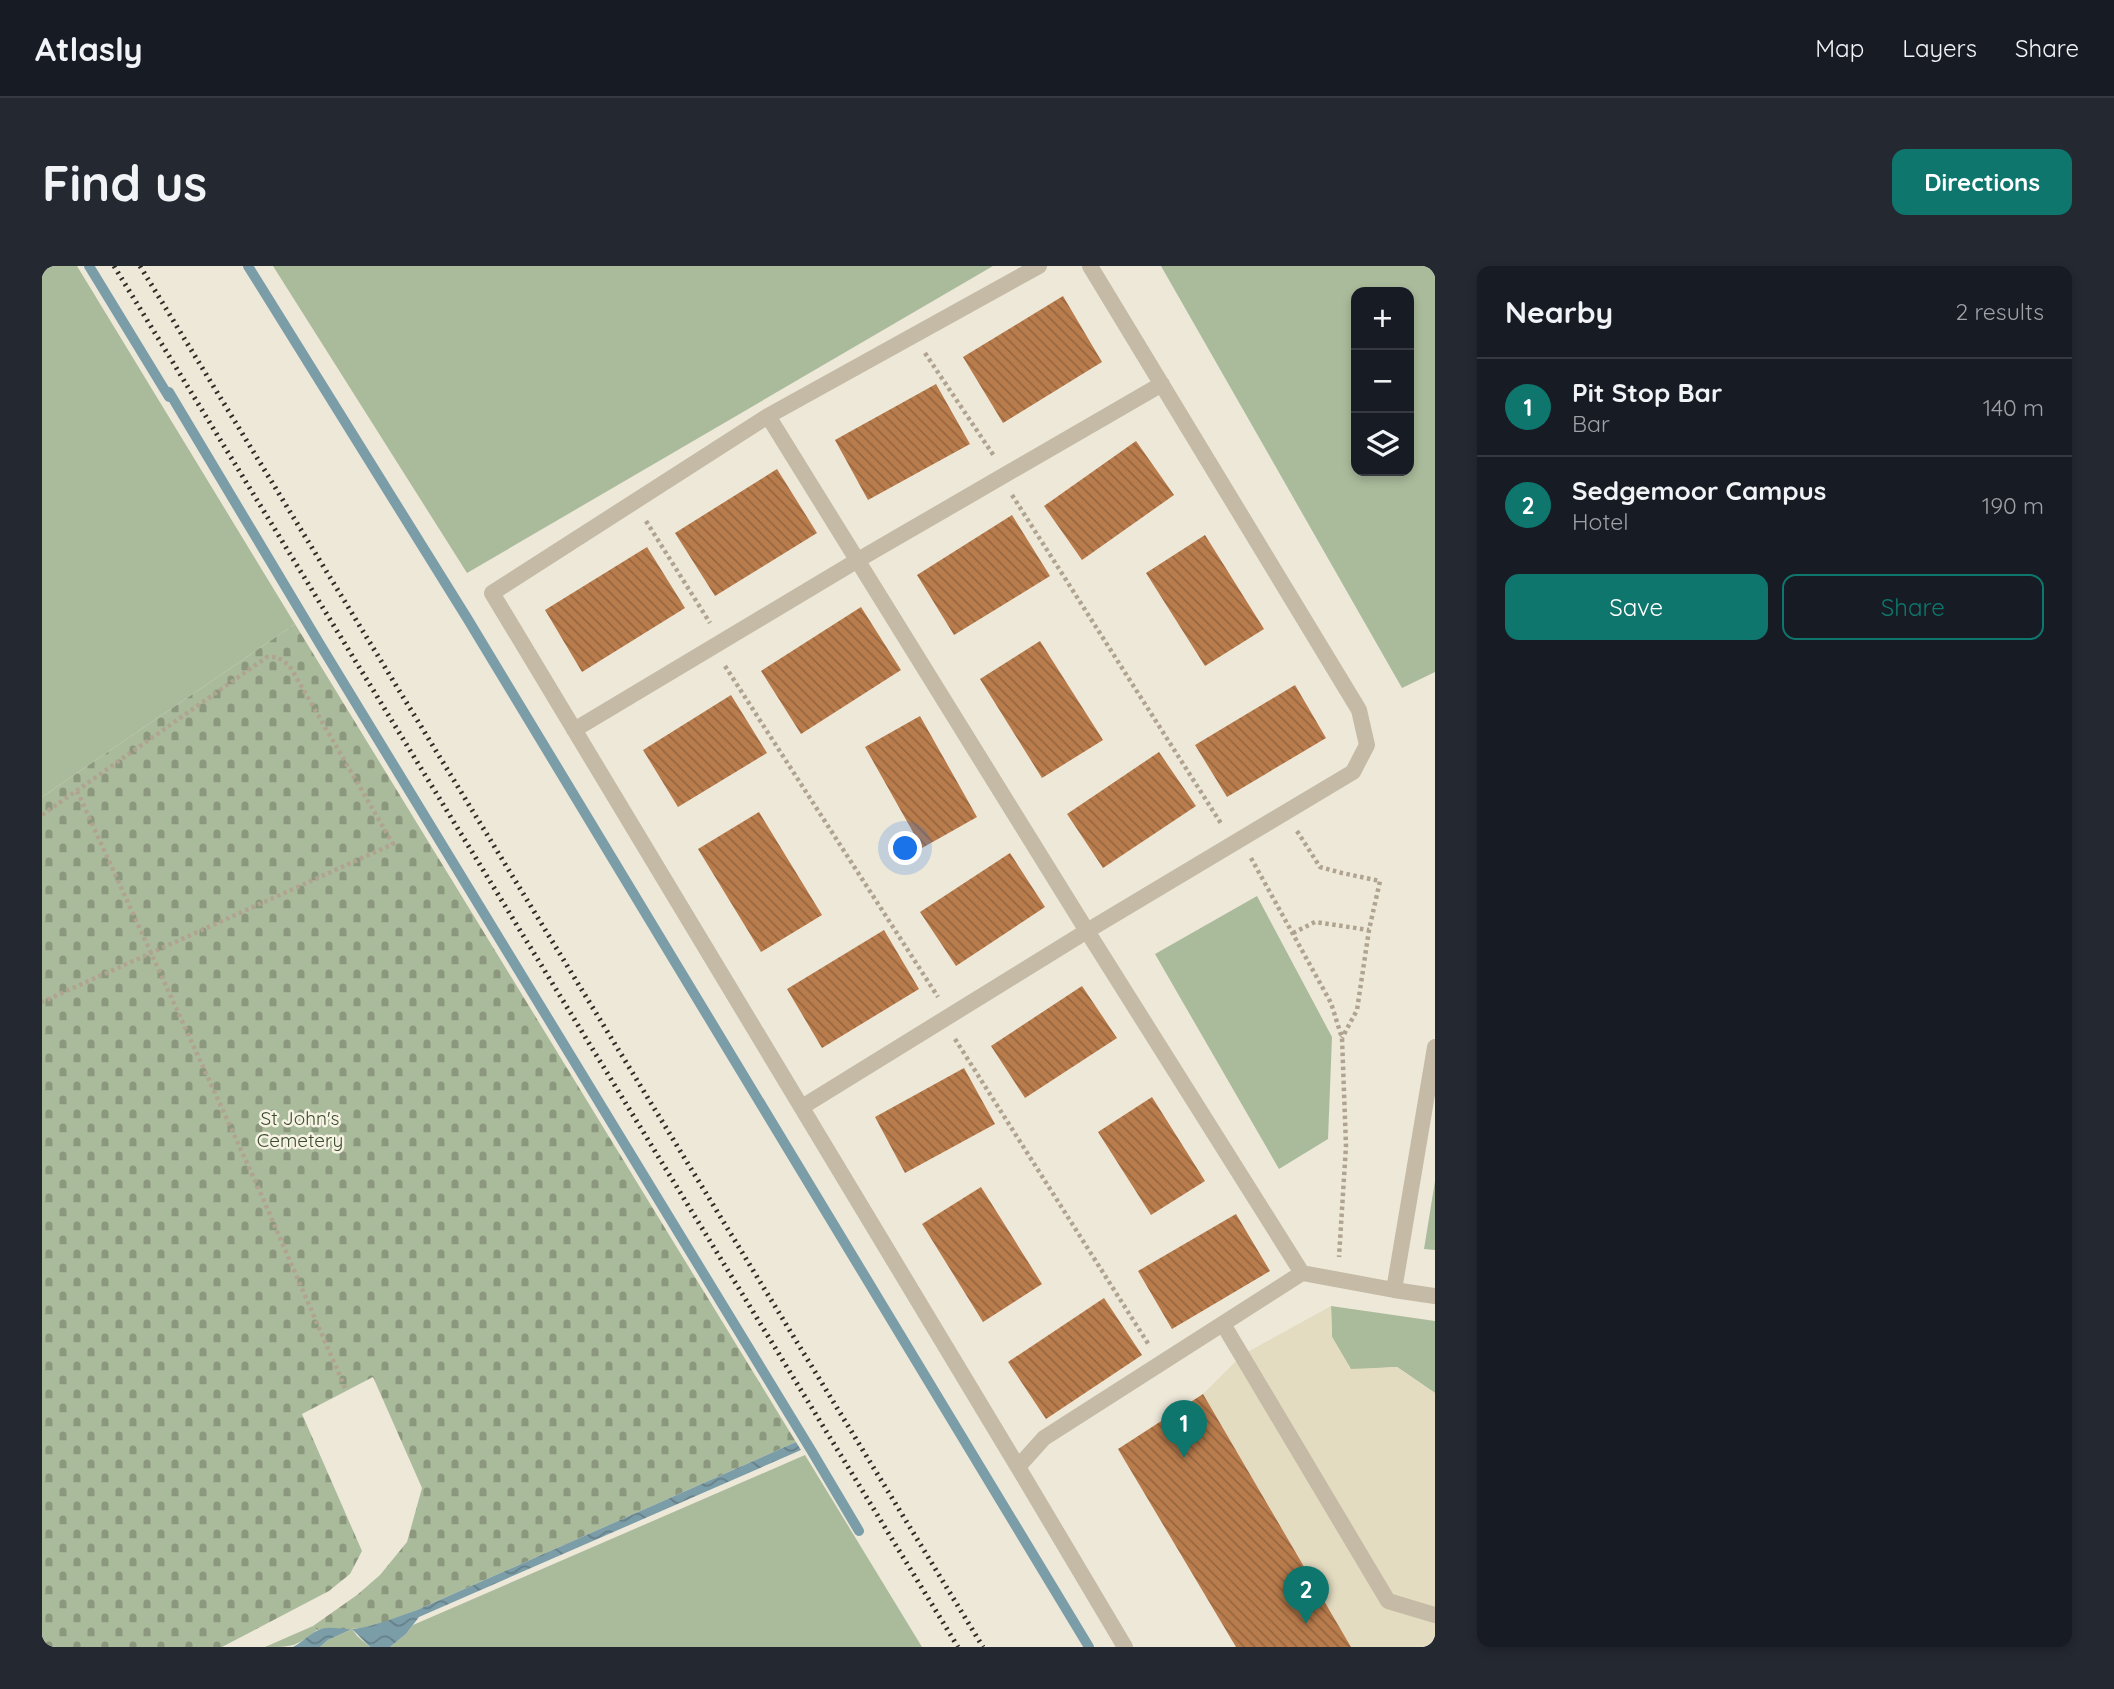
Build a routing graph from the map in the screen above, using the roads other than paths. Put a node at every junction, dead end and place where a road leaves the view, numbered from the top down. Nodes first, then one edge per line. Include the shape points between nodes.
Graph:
1 (1039, 266) edge
2 (1090, 266) edge
3 (1162, 384) junction
4 (768, 416) junction
5 (858, 560) junction
6 (574, 730) junction
7 (1087, 931) junction
8 (1435, 1047) edge
9 (802, 1107) junction
10 (1302, 1273) junction
11 (1394, 1290) junction
12 (1435, 1296) edge
13 (1223, 1324) junction
14 (1018, 1467) junction
15 (1435, 1615) edge
16 (1125, 1647) edge

1 - 4 lane
2 - 3 lane
3 - 5 lane
3 - 7 lane via 1359,710 1367,745 1353,772
4 - 5 lane
4 - 6 lane via 492,593
5 - 6 lane
5 - 7 lane
6 - 9 lane
7 - 9 lane
7 - 10 lane
8 - 11 lane
9 - 14 lane
10 - 11 lane
10 - 13 lane
11 - 12 lane
13 - 14 lane via 1044,1438
13 - 15 lane via 1388,1601
14 - 16 lane

